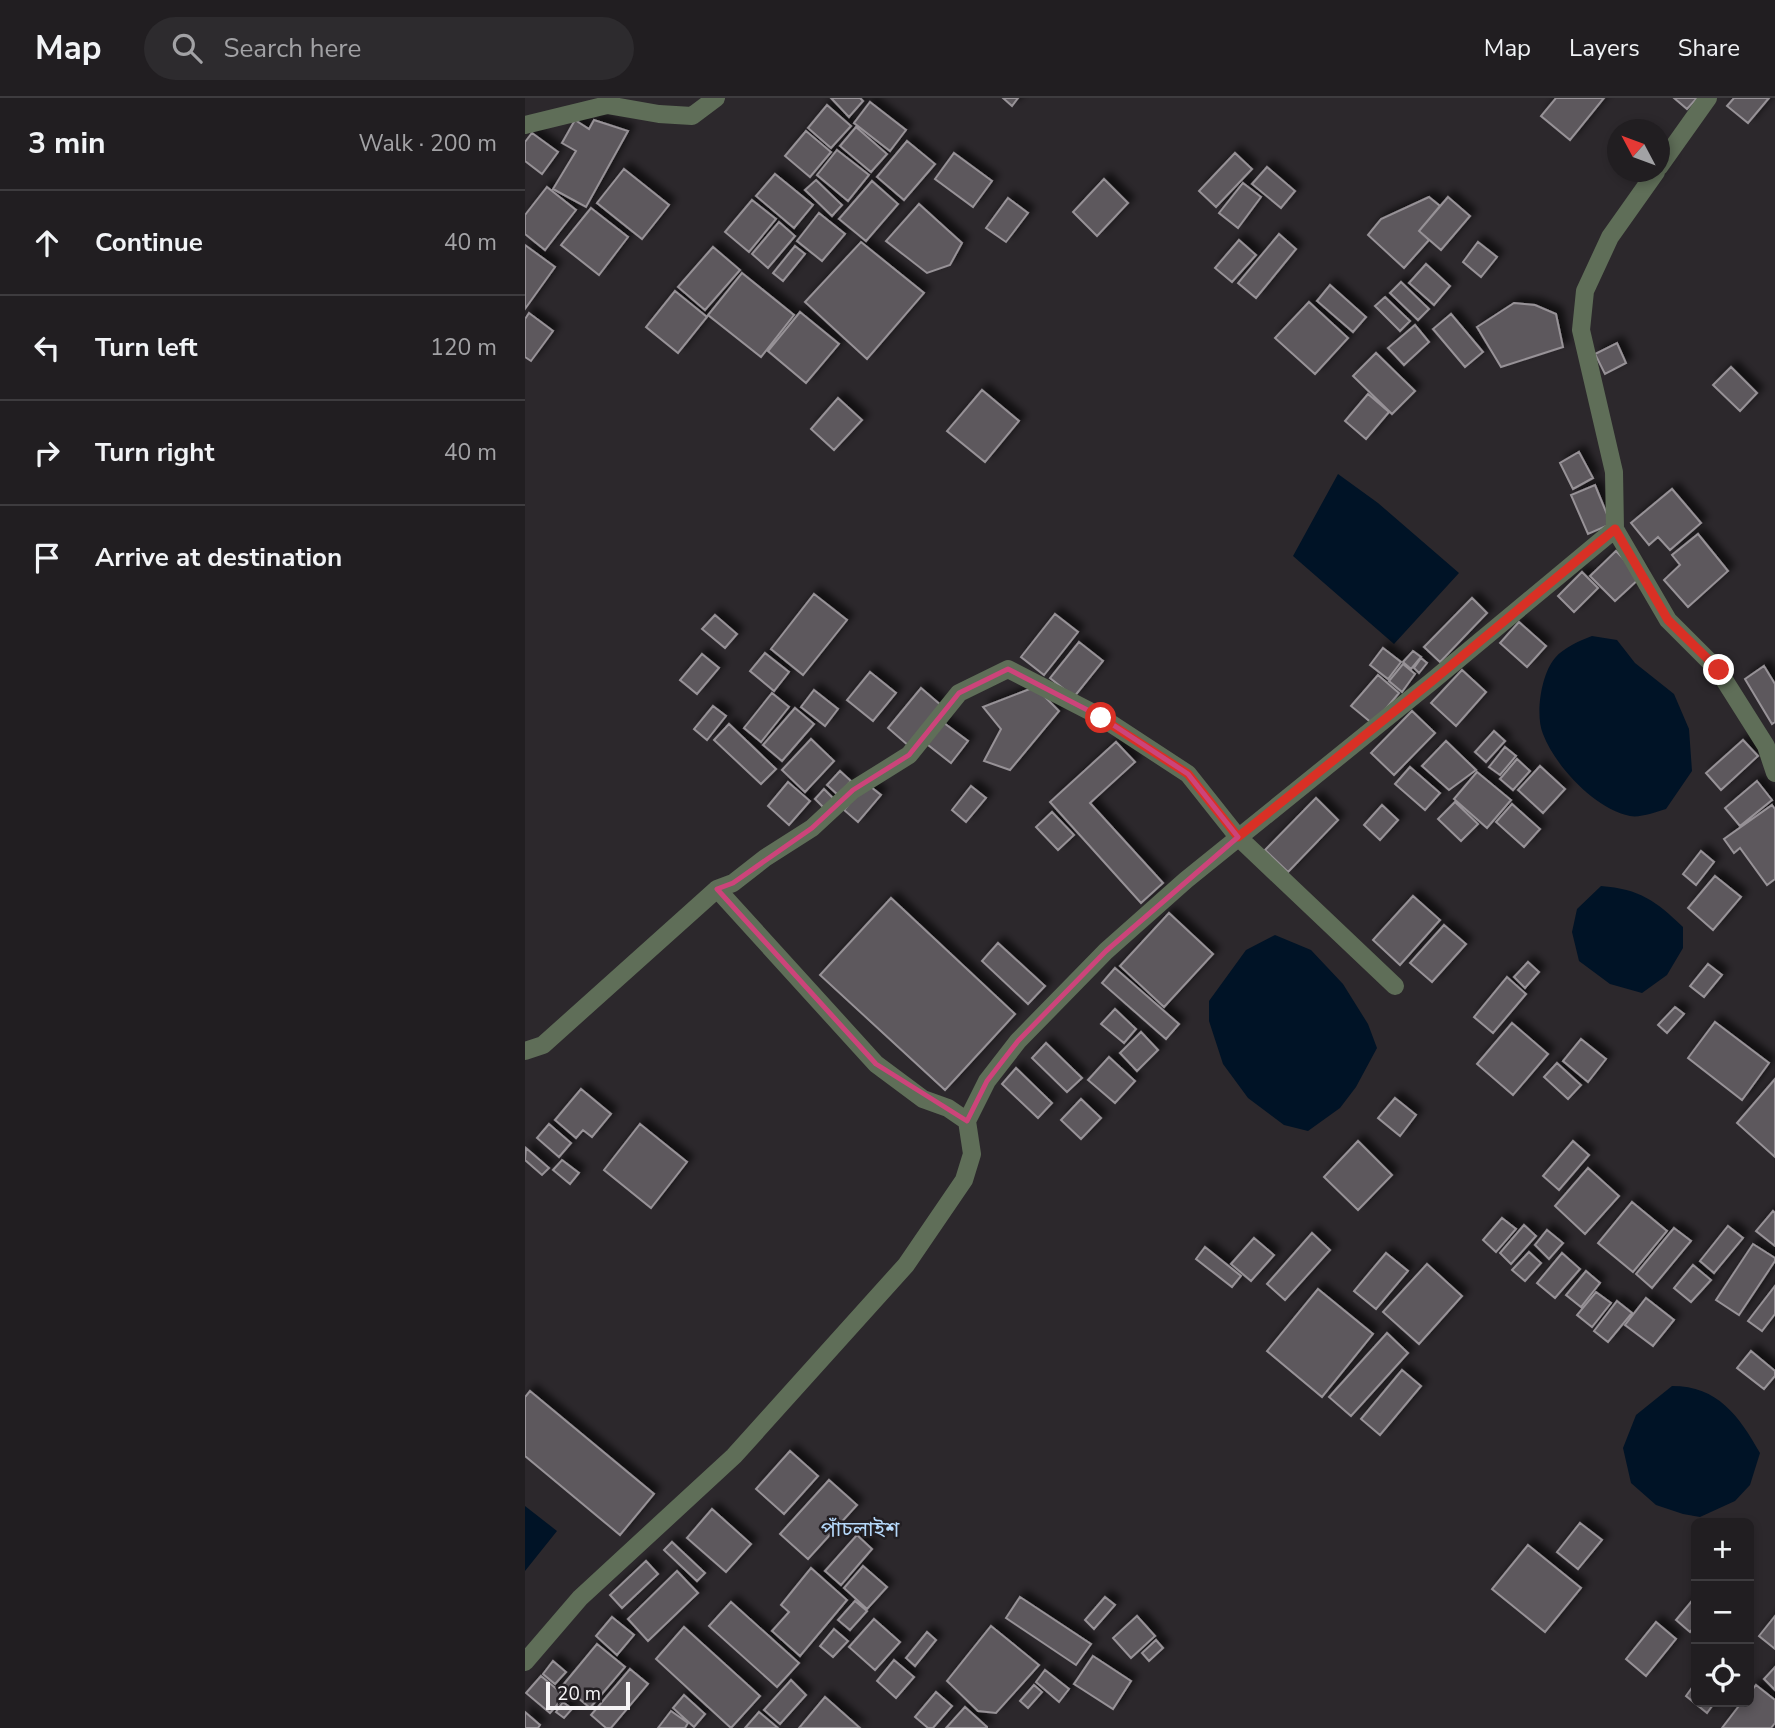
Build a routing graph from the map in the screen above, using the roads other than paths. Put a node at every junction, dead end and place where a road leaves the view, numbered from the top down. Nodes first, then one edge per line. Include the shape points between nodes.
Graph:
1 (716, 98) edge
2 (1708, 98) edge
3 (525, 125) edge
4 (1670, 153) edge
5 (1649, 182) edge
6 (1615, 529) junction
7 (1775, 773) edge
8 (1238, 837) junction
9 (717, 889) junction
10 (1395, 986) dead end
11 (525, 1051) edge
12 (967, 1121) junction
13 (525, 1662) edge

1 - 3 street via 692,116 607,104
2 - 4 street
5 - 6 street via 1610,237 1585,291 1581,330 1614,472
6 - 7 street via 1668,620 1719,670 1766,746
6 - 8 street
8 - 9 street via 1188,774 1101,718 1008,669 959,693 909,755 853,790 812,828 733,883
8 - 10 street
8 - 12 street via 1106,951 1019,1041 987,1081
9 - 11 street via 543,1045
9 - 12 street via 876,1064 923,1098
12 - 13 street via 972,1154 964,1180 906,1265 734,1456 580,1598

